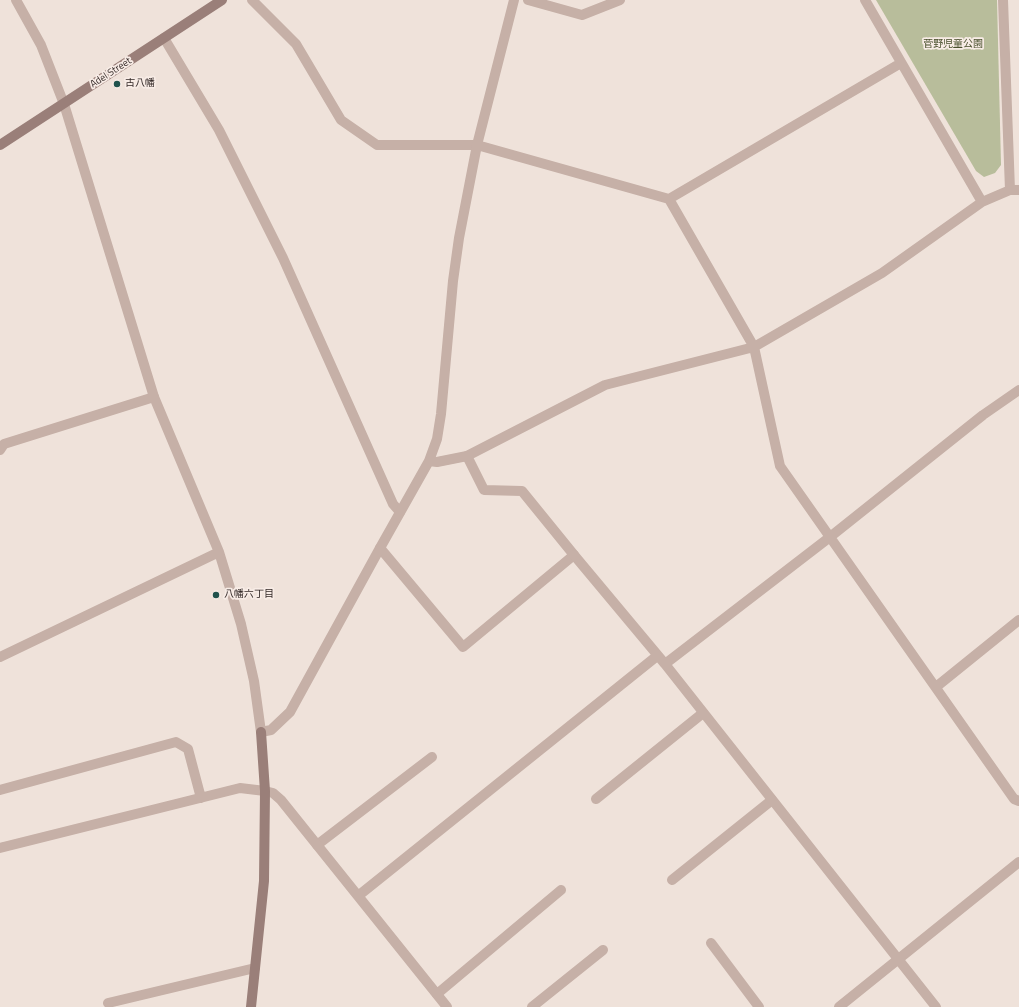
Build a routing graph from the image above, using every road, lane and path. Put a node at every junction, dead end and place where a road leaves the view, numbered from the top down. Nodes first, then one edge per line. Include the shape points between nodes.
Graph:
1 (16, 0) edge
2 (222, 0) edge
3 (252, 0) edge
4 (514, 0) edge
5 (528, 0) edge
6 (620, 0) edge
7 (865, 0) edge
8 (1003, 0) edge
9 (164, 38) junction
10 (901, 63) junction
11 (64, 104) junction
12 (0, 145) edge
13 (477, 145) junction
14 (1014, 190) edge
15 (669, 199) junction
16 (982, 202) junction
17 (754, 348) junction
18 (1019, 390) edge
19 (154, 397) junction
20 (0, 450) edge
21 (467, 456) junction
22 (429, 461) junction
23 (400, 512) junction
24 (830, 537) junction
25 (380, 548) junction
26 (219, 552) junction
27 (574, 555) junction
28 (1019, 620) edge
29 (657, 656) junction
30 (0, 657) edge
31 (664, 664) junction
32 (936, 687) junction
33 (703, 713) junction
34 (261, 732) junction
35 (432, 757) dead end
36 (0, 790) edge
37 (265, 791) junction
38 (201, 798) junction
39 (596, 798) dead end
40 (772, 800) junction
41 (1019, 801) edge
42 (317, 845) junction
43 (0, 848) edge
44 (1019, 862) edge
45 (672, 880) dead end
46 (561, 890) dead end
47 (358, 896) junction
48 (711, 943) dead end
49 (603, 950) dead end
50 (898, 960) junction
51 (255, 968) junction
52 (437, 994) junction
53 (108, 1003) dead end
54 (251, 1007) edge
55 (448, 1007) edge
56 (532, 1007) edge
57 (759, 1007) edge
58 (839, 1007) edge
59 (936, 1007) edge

1 - 11 street via 41,45
2 - 9 street, Adel Street
3 - 13 street via 296,44 341,120 377,145
4 - 13 street
5 - 6 street via 582,15
7 - 10 street
8 - 14 street
9 - 11 street, Adel Street
9 - 23 street via 219,130 276,244 393,504
10 - 15 street
10 - 16 street
11 - 12 street, Adel Street
11 - 19 street
13 - 15 street
13 - 22 street via 453,282 440,420 437,439
14 - 16 street
15 - 17 street
16 - 17 street via 882,273
17 - 21 street via 605,385
17 - 24 street via 780,466
18 - 24 street via 983,415
19 - 20 street via 4,444
19 - 26 street
21 - 22 street via 437,462
21 - 27 street via 484,490 522,491
22 - 23 street
23 - 25 street
24 - 31 street
24 - 32 street
25 - 27 street via 463,647
25 - 34 street via 290,712 271,730
26 - 30 street
26 - 34 street via 241,624 254,681
27 - 29 street
28 - 32 street
29 - 31 street
29 - 47 street
31 - 33 street
32 - 41 street via 1014,799
33 - 39 street
33 - 40 street
34 - 37 street
35 - 42 street
36 - 38 street via 176,742 188,749
37 - 38 street via 240,788
37 - 42 street via 274,793 281,800
37 - 51 street via 264,881
38 - 43 street
40 - 45 street
40 - 50 street
42 - 47 street
44 - 50 street
46 - 52 street
47 - 52 street
48 - 57 street
49 - 56 street
50 - 58 street
50 - 59 street
51 - 53 street
51 - 54 street
52 - 55 street

